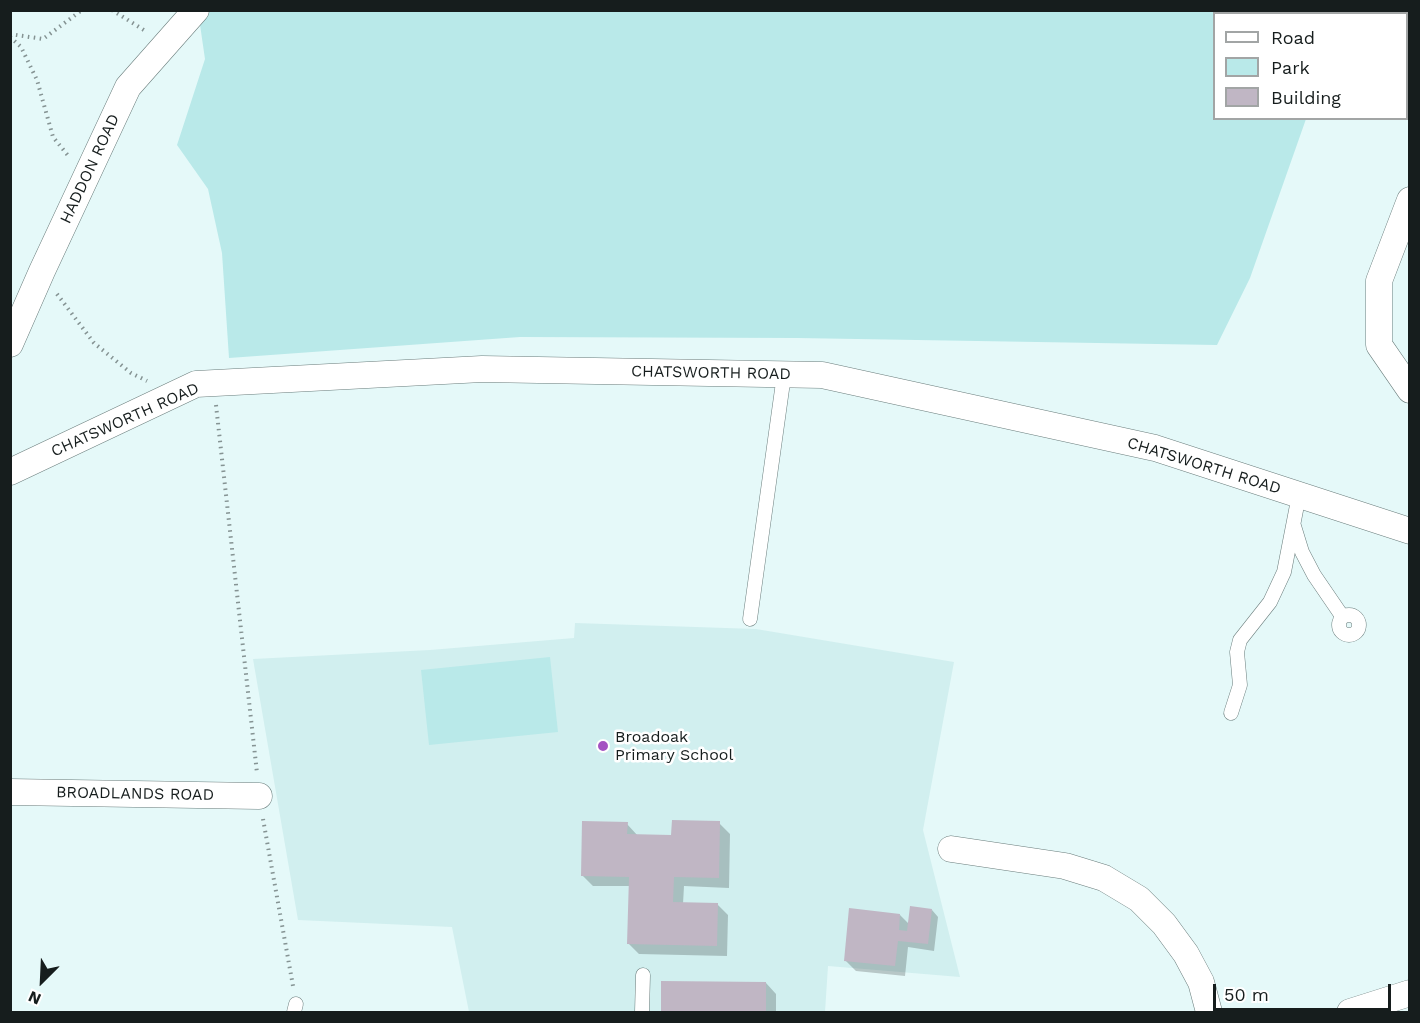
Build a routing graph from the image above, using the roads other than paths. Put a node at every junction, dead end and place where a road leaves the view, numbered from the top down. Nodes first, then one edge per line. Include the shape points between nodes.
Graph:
1 (196, 10) edge
2 (1410, 200) edge
3 (10, 344) edge
4 (784, 375) junction
5 (1410, 390) edge
6 (10, 472) edge
7 (1299, 495) junction
8 (1293, 523) junction
9 (1410, 531) edge
10 (1342, 616) dead end
11 (750, 619) dead end
12 (1231, 713) dead end
13 (10, 792) edge
14 (259, 796) road end
15 (951, 849) dead end
16 (643, 975) dead end
17 (1410, 993) edge
18 (642, 1012) edge
19 (1209, 1012) edge
20 (1350, 1012) edge

1 - 3 street, HADDON ROAD via 128,87
2 - 5 street via 1379,280 1379,345
4 - 6 street, CHATSWORTH ROAD via 482,369 196,384
4 - 7 street, CHATSWORTH ROAD via 822,375 1155,448
4 - 11 lane
7 - 8 lane
7 - 9 street, CHATSWORTH ROAD
8 - 10 lane via 1314,575
8 - 12 lane via 1280,582 1270,602 1240,640 1240,685
13 - 14 street, BROADLANDS ROAD
15 - 19 street via 1065,866 1104,879 1139,899 1186,954
16 - 18 lane
17 - 20 street

